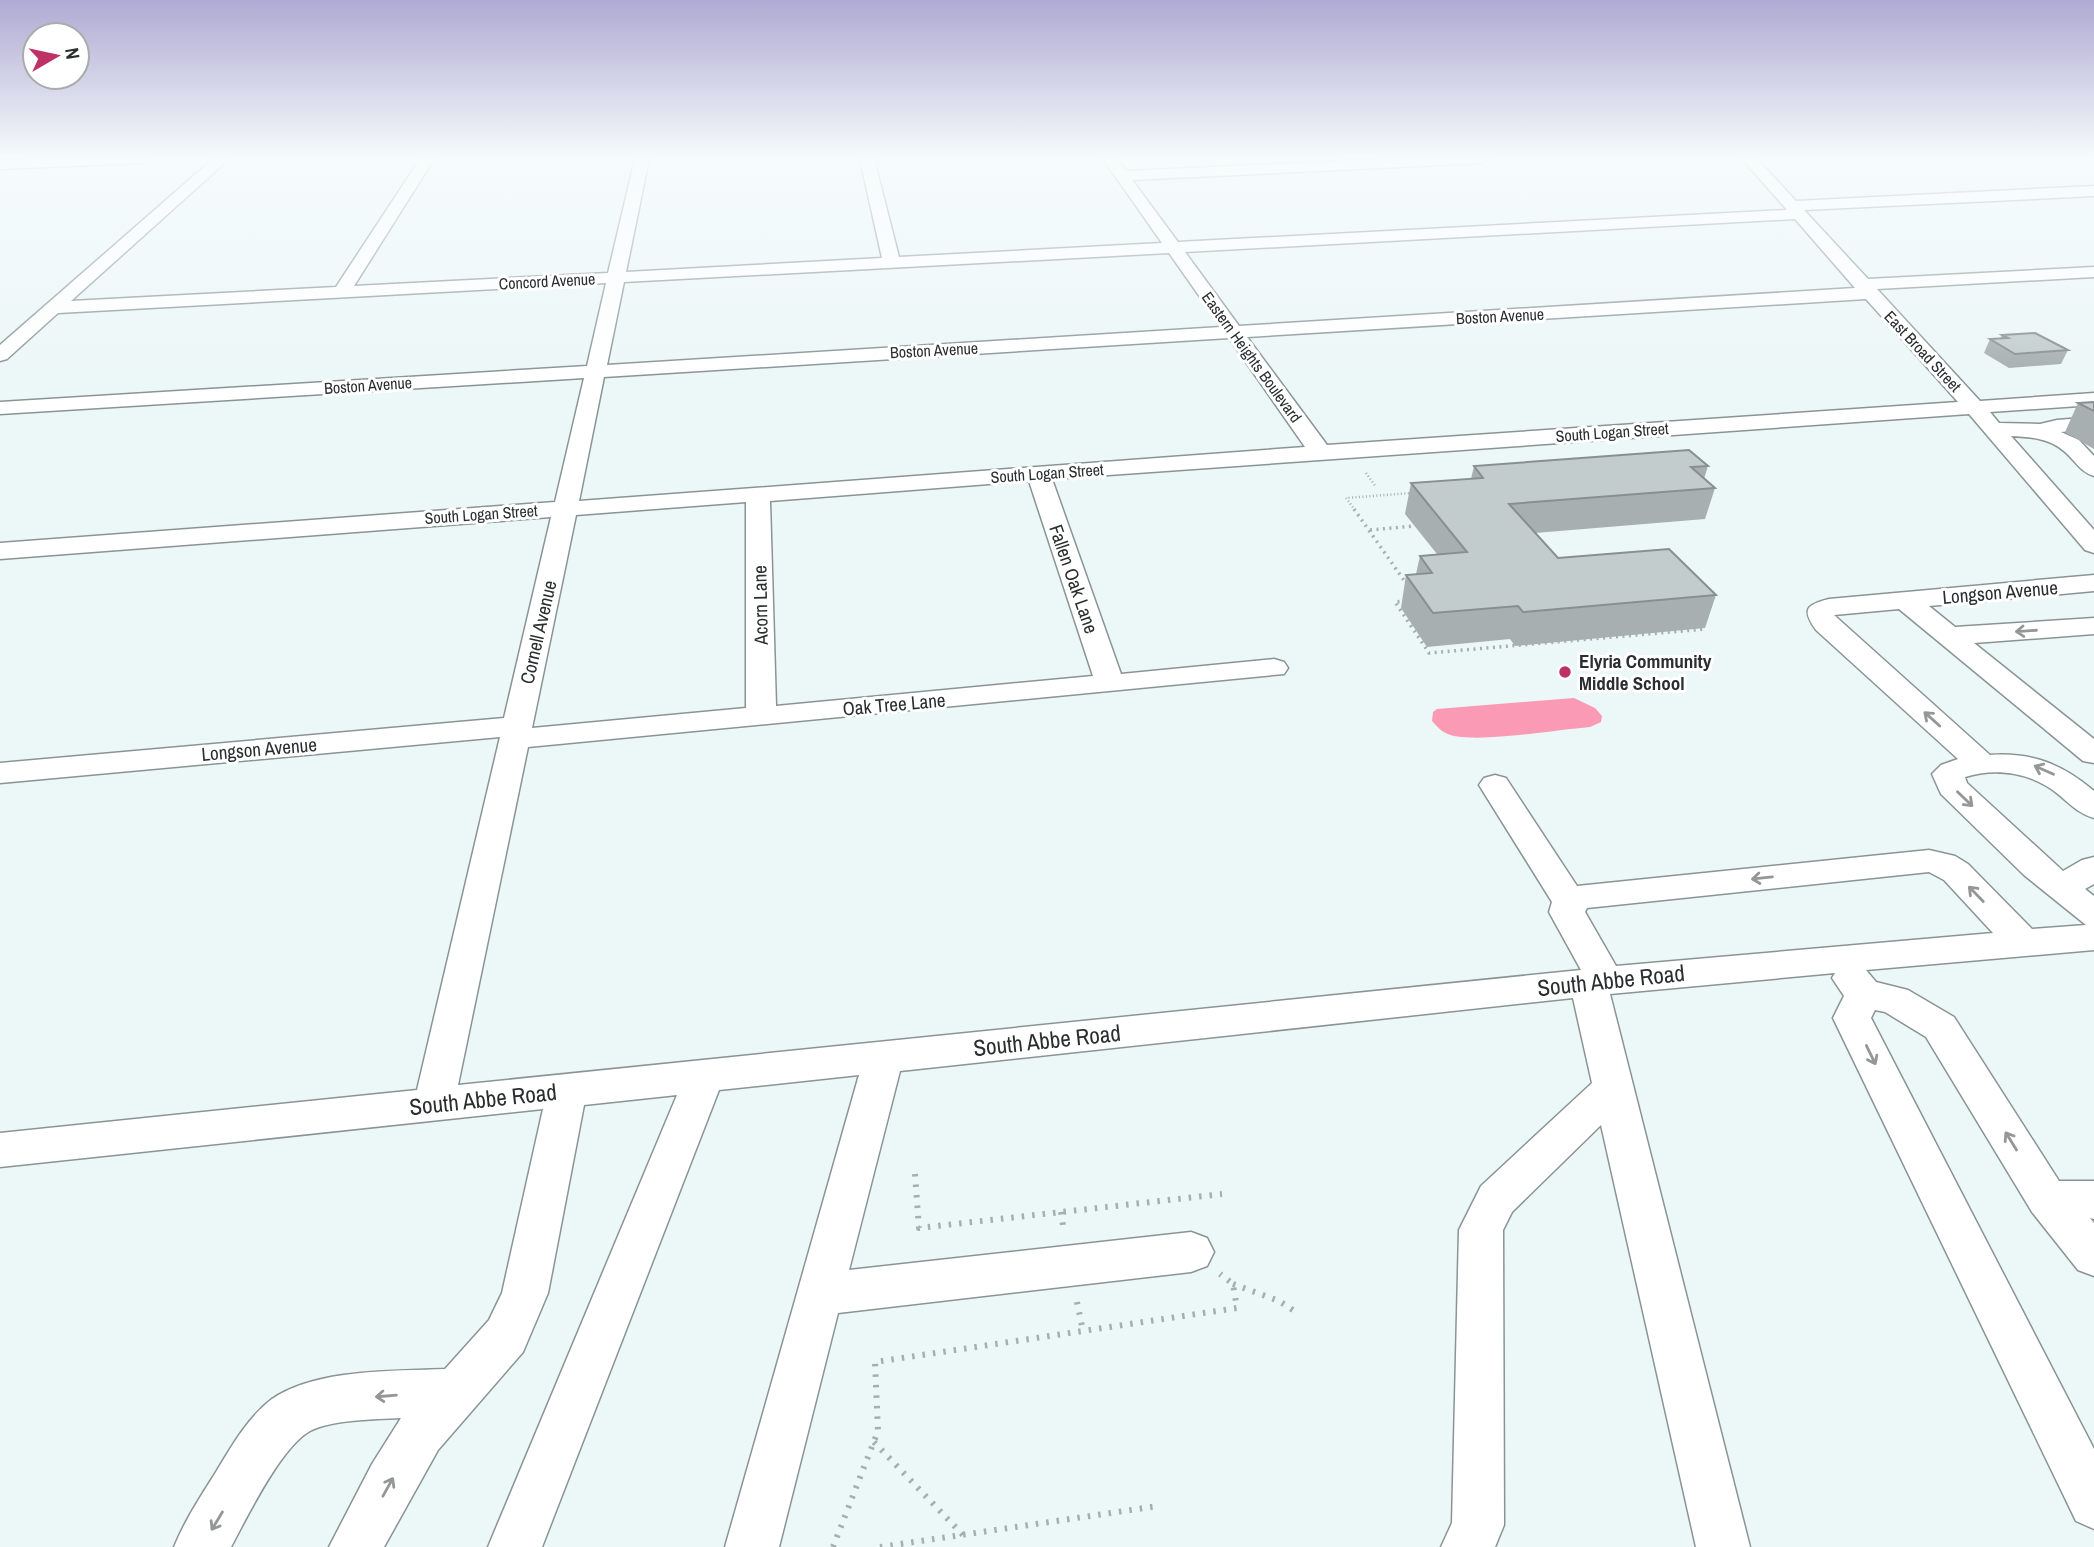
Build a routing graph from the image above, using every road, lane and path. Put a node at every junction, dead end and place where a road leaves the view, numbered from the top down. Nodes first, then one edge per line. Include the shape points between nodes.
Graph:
1 (143, 231) edge
2 (381, 231) edge
3 (627, 231) edge
4 (884, 231) edge
5 (1162, 231) edge
6 (1439, 231) edge
7 (1814, 231) edge
8 (1174, 247) junction
9 (892, 263) junction
10 (2094, 272) edge
11 (617, 278) junction
12 (1865, 289) junction
13 (341, 293) junction
14 (50, 308) junction
15 (1234, 332) junction
16 (0, 355) edge
17 (596, 371) junction
18 (2094, 399) edge
19 (1973, 406) junction
20 (0, 408) edge
21 (2094, 423) edge
22 (2049, 428) junction
23 (1994, 429) junction
24 (1321, 453) junction
25 (2094, 470) edge
26 (1038, 473) junction
27 (1372, 481) dead end
28 (1376, 487) dead end
29 (1420, 492) edge
30 (758, 494) junction
31 (566, 508) junction
32 (1414, 526) dead end
33 (1369, 530) junction
34 (2094, 545) edge
35 (0, 551) edge
36 (2094, 583) edge
37 (1420, 585) edge
38 (1408, 586) junction
39 (1413, 593) edge
40 (1418, 600) edge
41 (1905, 600) junction
42 (2094, 626) edge
43 (1706, 629) edge
44 (1949, 636) junction
45 (1274, 668) dead end
46 (1110, 684) junction
47 (761, 716) junction
48 (516, 733) junction
49 (2094, 754) edge
50 (1983, 765) junction
51 (0, 773) edge
52 (1495, 785) dead end
53 (2094, 807) edge
54 (2094, 868) edge
55 (2063, 887) junction
56 (1570, 902) junction
57 (2090, 938) edge
58 (2024, 943) junction
59 (1837, 960) junction
60 (1597, 982) junction
61 (1864, 994) junction
62 (884, 1057) junction
63 (705, 1076) junction
64 (1613, 1088) junction
65 (567, 1090) junction
66 (434, 1105) junction
67 (0, 1150) edge
68 (915, 1174) dead end
69 (1222, 1194) dead end
70 (2047, 1199) junction
71 (2094, 1200) edge
72 (1192, 1252) dead end
73 (2094, 1256) edge
74 (1233, 1284) dead end
75 (821, 1294) junction
76 (1237, 1308) dead end
77 (1299, 1314) dead end
78 (454, 1392) junction
79 (874, 1442) junction
80 (2094, 1503) edge
81 (1158, 1506) dead end
82 (963, 1535) junction
83 (201, 1547) edge
84 (356, 1547) edge
85 (515, 1547) edge
86 (752, 1547) edge
87 (833, 1547) edge
88 (880, 1547) edge
89 (1468, 1547) edge
90 (1723, 1547) edge

1 - 14 street
2 - 13 street
3 - 11 street, Cornell Avenue
4 - 9 street
5 - 8 street, Eastern Heights Boulevard
6 - 8 street, Concord Avenue
7 - 12 street, East Broad Street
8 - 9 street, Concord Avenue
8 - 15 street, Eastern Heights Boulevard
9 - 11 street, Concord Avenue
10 - 12 street, Boston Avenue
11 - 13 street, Concord Avenue
11 - 17 street, Cornell Avenue
12 - 15 street, Boston Avenue
12 - 19 street, East Broad Street
13 - 14 street, Concord Avenue
14 - 16 street
15 - 17 street, Boston Avenue
15 - 24 street, Eastern Heights Boulevard
17 - 20 street, Boston Avenue
17 - 31 street, Cornell Avenue
18 - 19 street, South Logan Street
19 - 23 street, East Broad Street
19 - 24 street, South Logan Street
21 - 22 street
22 - 23 street
22 - 25 street
23 - 34 street, East Broad Street
24 - 26 street, South Logan Street
26 - 30 street, South Logan Street
26 - 46 street, Fallen Oak Lane
27 - 28 path
29 - 33 path via 1346,498
30 - 31 street, South Logan Street
30 - 47 street, Acorn Lane
31 - 35 street, South Logan Street
31 - 48 street, Cornell Avenue
32 - 33 path
33 - 38 path
36 - 41 street, Longson Avenue
37 - 38 path
38 - 39 path
40 - 43 path via 1395,602 1429,653
41 - 44 street
50 -> 41 street, Longson Avenue via 1820,616 1820,611 1829,607
42 -> 44 street
44 - 49 street
45 - 46 street, Oak Tree Lane
46 - 47 street, Oak Tree Lane
47 - 48 street, Oak Tree Lane
48 - 51 street, Longson Avenue
48 - 66 street, Cornell Avenue
53 -> 50 street via 2055,774 2035,765
50 -> 55 street via 1957,767 1948,774 1952,787
52 - 56 street
54 - 55 street
55 - 57 street
58 -> 56 street via 1956,872 1928,861 1580,897
56 - 60 street via 1567,912
57 - 58 street, South Abbe Road
58 - 59 street, South Abbe Road
59 - 60 street, South Abbe Road
59 - 61 street
60 - 62 street, South Abbe Road
60 - 64 street
70 -> 61 street via 1940,1027 1895,1000
61 -> 80 street via 1852,1018
62 - 63 street, South Abbe Road
62 - 75 street
63 - 65 street, South Abbe Road
63 - 85 street
64 - 89 street via 1496,1199 1481,1230 1478,1525
64 - 90 street
65 - 66 street, South Abbe Road
65 - 78 street via 525,1293 506,1336
66 - 67 street, South Abbe Road
68 - 69 path via 919,1228
70 - 71 street
70 - 73 street
72 - 75 street
74 - 77 path via 1279,1301
75 - 86 street
76 - 79 path via 875,1362 878,1431
78 -> 83 street via 388,1395 321,1404 292,1413 272,1431
84 -> 78 street via 420,1433
79 - 82 path
79 - 87 path
81 - 82 path
82 - 88 path

